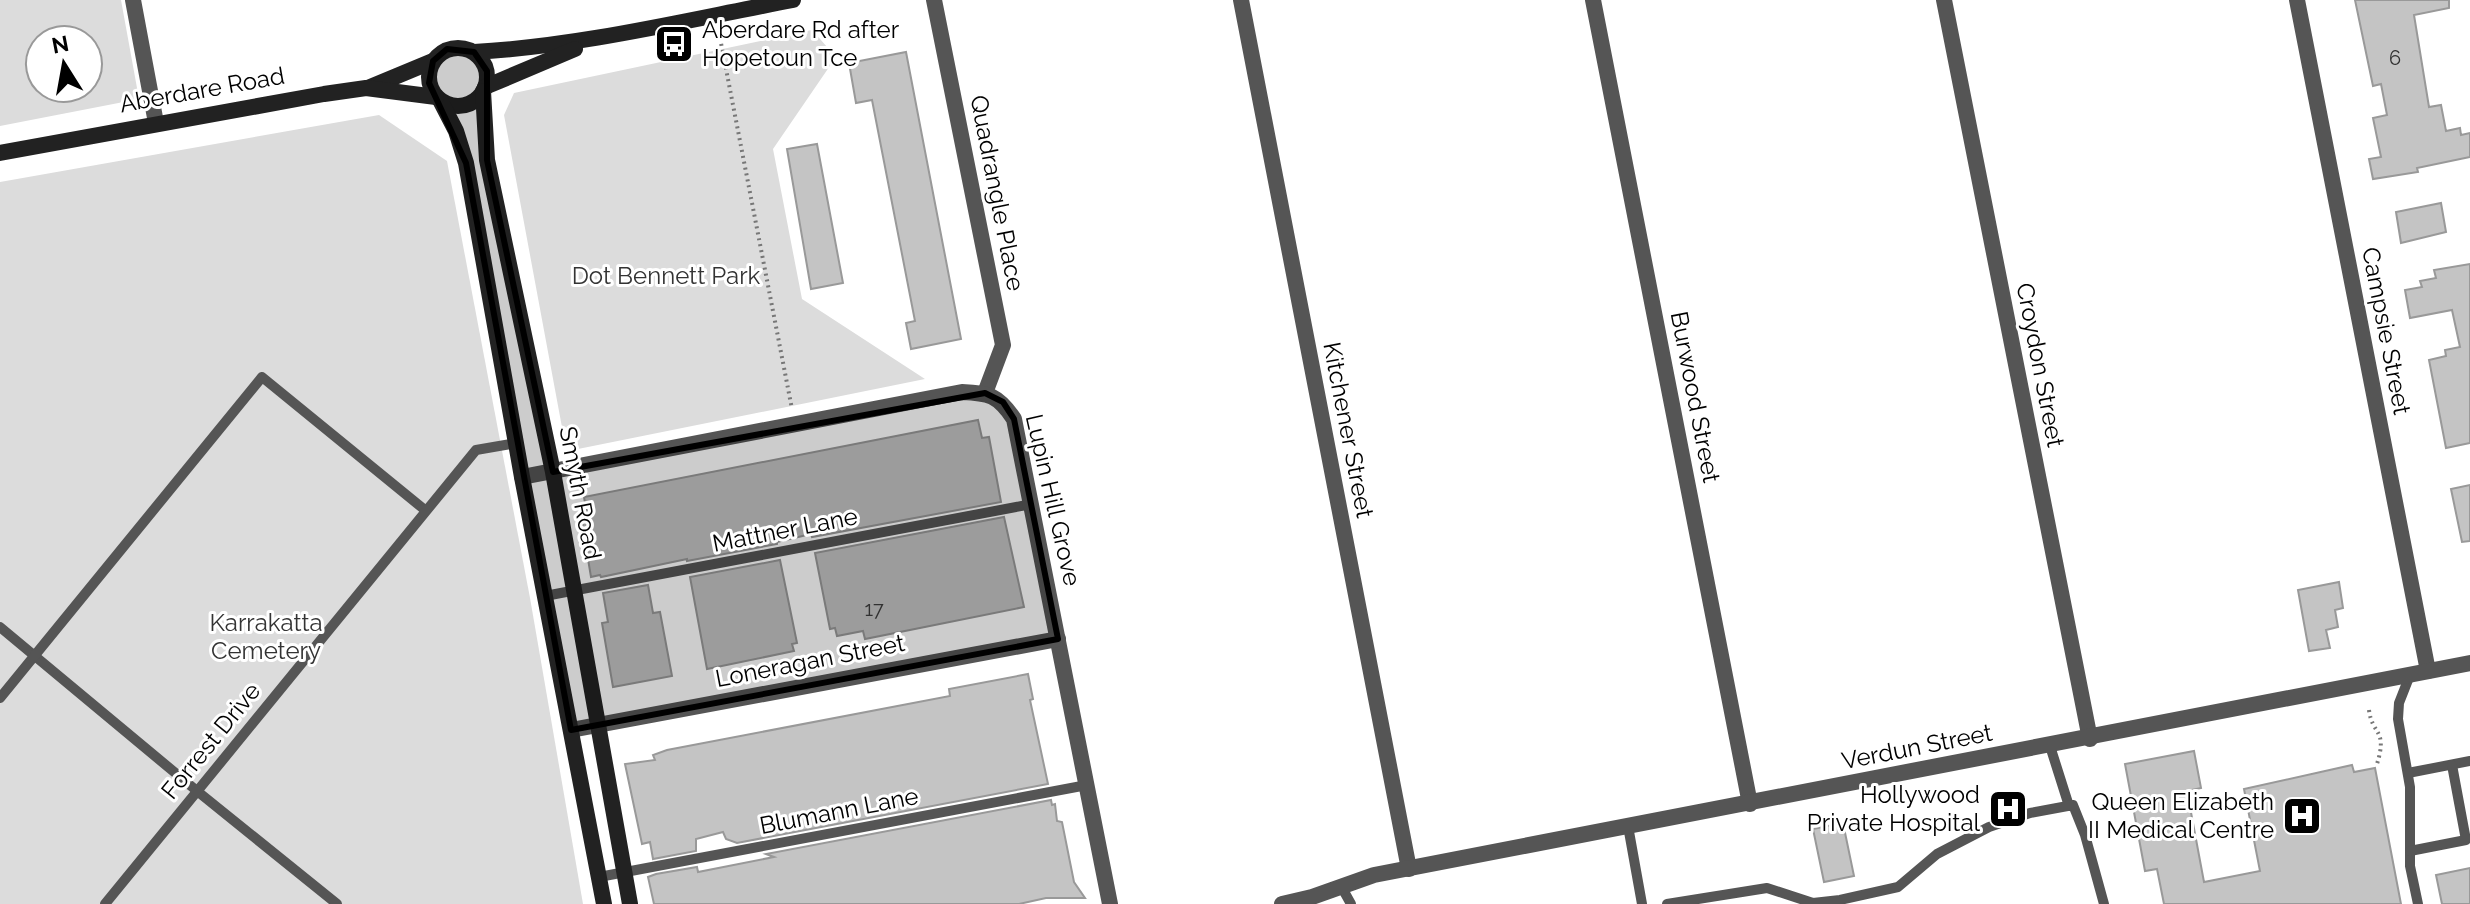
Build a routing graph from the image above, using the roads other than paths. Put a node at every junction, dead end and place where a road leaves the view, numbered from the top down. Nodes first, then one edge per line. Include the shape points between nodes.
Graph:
1 (133, 0) edge
2 (793, 0) edge
3 (934, 0) edge
4 (1241, 0) edge
5 (1593, 0) edge
6 (1944, 0) edge
7 (2297, 0) edge
8 (598, 39) junction
9 (474, 52) junction
10 (433, 61) junction
11 (366, 88) junction
12 (484, 89) junction
13 (439, 99) junction
14 (156, 123) junction
15 (0, 153) edge
16 (985, 393) junction
17 (516, 443) junction
18 (553, 472) junction
19 (522, 477) junction
20 (1032, 504) junction
21 (425, 510) junction
22 (574, 590) junction
23 (545, 596) junction
24 (0, 627) edge
25 (1058, 639) junction
26 (34, 655) junction
27 (2470, 663) edge
28 (2428, 671) junction
29 (2410, 675) junction
30 (0, 698) edge
31 (598, 725) junction
32 (571, 730) junction
33 (2090, 739) junction
34 (2050, 746) junction
35 (2470, 761) edge
36 (2452, 765) junction
37 (2408, 773) junction
38 (1087, 785) junction
39 (197, 791) junction
40 (1750, 804) junction
41 (2069, 806) junction
42 (1628, 826) junction
43 (2410, 851) junction
44 (1409, 869) junction
45 (624, 873) junction
46 (599, 877) junction
47 (1341, 886) junction
48 (105, 904) edge
49 (337, 904) edge
50 (604, 904) edge
51 (630, 904) edge
52 (1110, 904) edge
53 (1282, 904) edge
54 (1351, 904) edge
55 (1642, 904) edge
56 (1667, 904) edge
57 (2104, 904) edge
58 (2418, 904) edge

1 - 14 street
2 - 8 main road
3 - 16 street, Quadrangle Place via 1003,345
4 - 44 street, Kitchener Street
5 - 40 street, Burwood Street
6 - 33 street, Croydon Street
7 - 28 street, Campsie Street
8 - 9 main road
8 - 12 main road
9 - 10 main road via 447,49
9 - 12 main road via 484,64
10 - 11 main road, Aberdare Road
10 - 13 main road via 428,75
11 - 13 main road, Aberdare Road
11 - 14 main road, Aberdare Road
12 - 13 main road via 470,104
12 - 18 main road, Smyth Road via 487,160
13 - 17 main road via 466,163
14 - 15 main road, Aberdare Road
16 - 18 street via 962,392
16 - 20 street, Lupin Hill Grove via 1003,402 1014,419
17 - 19 main road
17 - 21 lane, Forrest Drive via 476,450
18 - 19 street
18 - 22 main road, Smyth Road
19 - 23 main road
20 - 22 lane, Mattner Lane
20 - 25 street, Lupin Hill Grove
21 - 26 lane via 262,377
21 - 39 lane, Forrest Drive
22 - 23 lane, Mattner Lane
22 - 31 main road, Smyth Road
23 - 32 main road
24 - 26 lane
25 - 31 street, Loneragan Street
25 - 38 street, Lupin Hill Grove
26 - 30 lane
26 - 39 lane
27 - 28 street, Verdun Street
28 - 29 street, Verdun Street
29 - 33 street, Verdun Street
29 - 37 lane via 2398,707
31 - 32 street, Loneragan Street
31 - 45 main road, Smyth Road
32 - 46 main road
33 - 34 street, Verdun Street
34 - 40 street, Verdun Street
34 - 41 lane
35 - 36 lane
36 - 37 lane
36 - 43 lane via 2466,840
37 - 43 lane
38 - 45 lane, Blumann Lane
38 - 52 street, Lupin Hill Grove
39 - 48 lane, Forrest Drive
39 - 49 lane
40 - 42 street, Verdun Street
41 - 56 lane via 1989,827 1937,854 1898,887 1813,903 1767,888
41 - 57 lane via 2085,835
42 - 44 street, Verdun Street
42 - 55 lane
43 - 58 lane
44 - 47 street, Verdun Street
45 - 46 lane, Blumann Lane
45 - 51 main road, Smyth Road
46 - 50 main road
47 - 53 street, Verdun Street
47 - 54 lane

